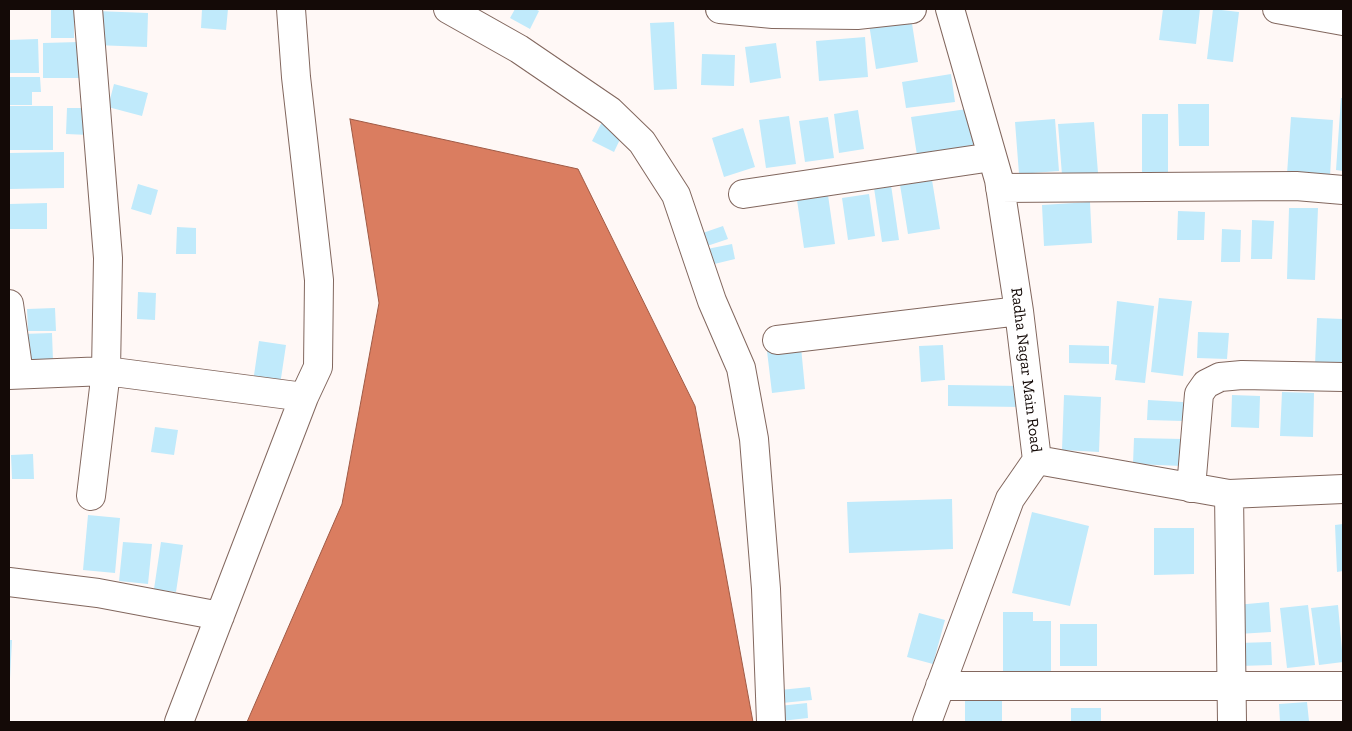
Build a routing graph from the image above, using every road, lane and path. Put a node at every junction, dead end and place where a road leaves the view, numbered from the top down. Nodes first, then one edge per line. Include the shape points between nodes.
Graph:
1 (88, 9) edge
2 (291, 9) edge
3 (720, 9) edge
4 (912, 9) edge
5 (950, 9) edge
6 (1278, 9) edge
7 (460, 11) edge
8 (1343, 21) edge
9 (992, 157) junction
10 (1000, 188) junction
11 (1343, 190) edge
12 (743, 194) dead end
13 (9, 304) edge
14 (1019, 311) junction
15 (777, 340) dead end
16 (106, 371) junction
17 (14, 375) edge
18 (1343, 378) edge
19 (304, 397) junction
20 (1037, 460) junction
21 (1192, 488) junction
22 (1343, 489) edge
23 (1229, 494) junction
24 (91, 496) dead end
25 (9, 582) edge
26 (220, 616) junction
27 (940, 686) junction
28 (1231, 686) junction
29 (1343, 686) edge
30 (180, 722) edge
31 (771, 722) edge
32 (927, 722) edge
33 (1232, 722) edge

1 - 16 street via 108,258
2 - 19 street via 319,280 318,367
3 - 4 street via 773,14 857,15
5 - 9 street, Radha Nagar Main Road
6 - 8 street
7 - 31 street via 610,111 642,142 676,195 712,301 742,368 756,458 766,589
9 - 10 street, Radha Nagar Main Road
9 - 12 street
10 - 11 street via 1296,186
10 - 14 street, Radha Nagar Main Road
13 - 17 street
14 - 15 street
14 - 20 street, Radha Nagar Main Road
16 - 17 street
16 - 19 street
16 - 24 street
18 - 21 street via 1242,375 1220,377 1206,384 1200,394
19 - 26 street
20 - 21 street, Radha Nagar Main Road
20 - 27 street via 1010,499
21 - 23 street, Radha Nagar Main Road
22 - 23 street, Radha Nagar Main Road
23 - 28 street
25 - 26 street via 98,592
26 - 30 street
27 - 28 street
27 - 32 street
28 - 29 street
28 - 33 street

